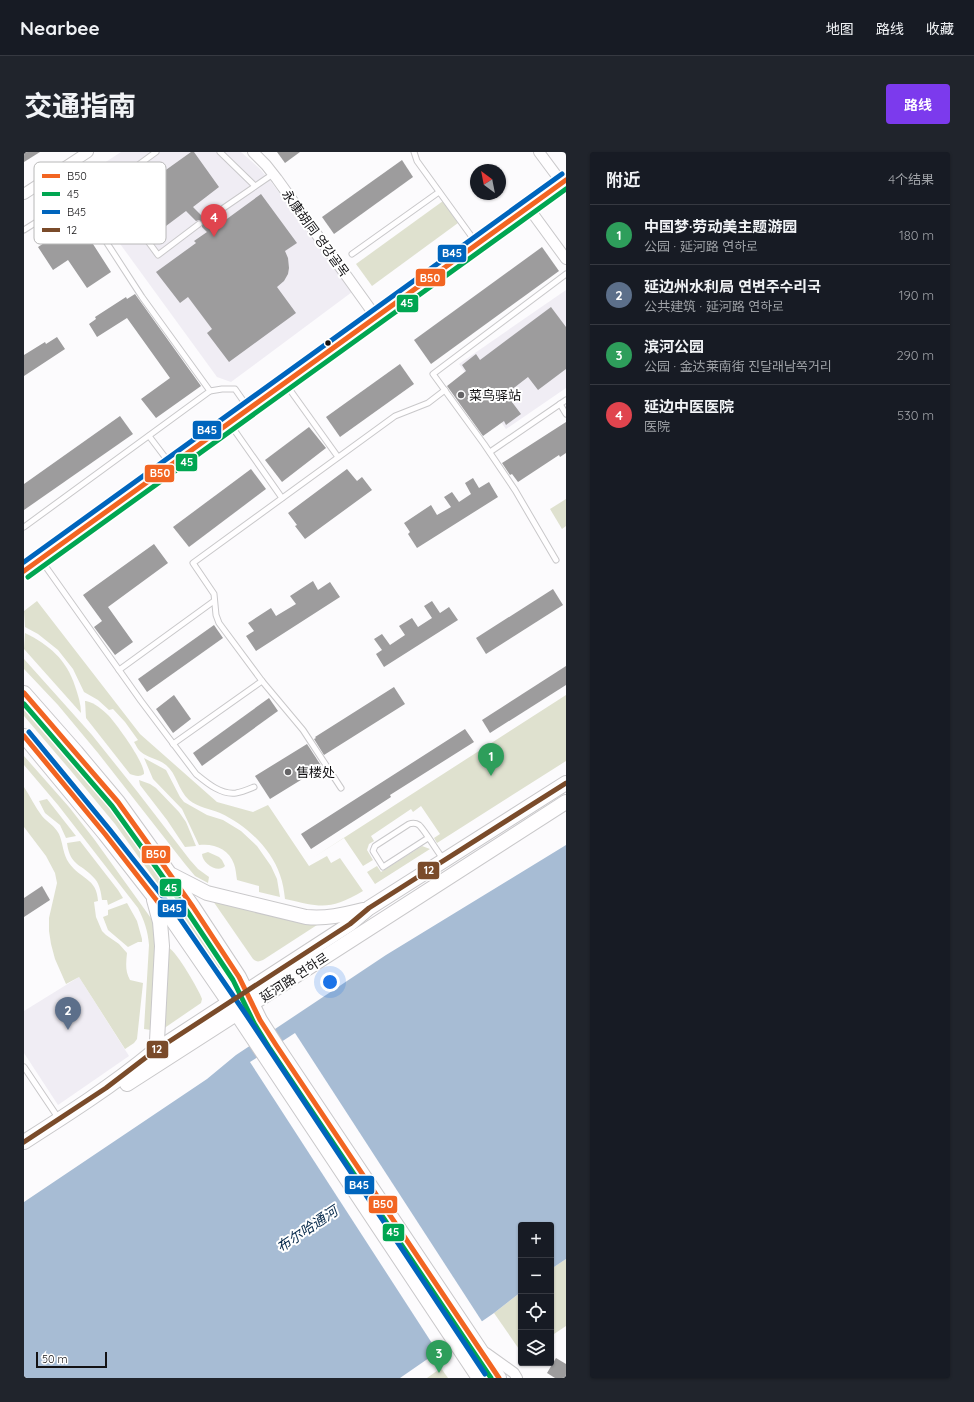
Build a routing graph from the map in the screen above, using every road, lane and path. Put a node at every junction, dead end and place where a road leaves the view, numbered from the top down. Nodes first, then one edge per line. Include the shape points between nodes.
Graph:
1 (88, 152) edge
2 (156, 152) edge
3 (220, 152) edge
4 (253, 152) edge
5 (414, 152) edge
6 (541, 153) edge
7 (73, 162) edge
8 (142, 162) edge
9 (273, 174) junction
10 (564, 181) edge
11 (255, 186) junction
12 (34, 187) edge
13 (439, 192) junction
14 (24, 194) edge
15 (528, 208) junction
16 (206, 220) dead end
17 (34, 224) edge
18 (199, 224) dead end
19 (24, 230) edge
20 (107, 244) edge
21 (150, 244) edge
22 (477, 244) junction
23 (352, 254) dead end
24 (566, 259) edge
25 (566, 274) edge
26 (376, 317) junction
27 (285, 382) junction
28 (445, 390) junction
29 (210, 391) junction
30 (566, 400) edge
31 (560, 404) junction
32 (249, 409) junction
33 (566, 414) edge
34 (229, 423) junction
35 (149, 436) junction
36 (490, 452) junction
37 (338, 457) junction
38 (171, 465) junction
39 (282, 498) junction
40 (24, 527) edge
41 (40, 559) junction
42 (556, 560) dead end
43 (24, 571) edge
44 (214, 601) junction
45 (119, 670) junction
46 (262, 682) junction
47 (24, 693) edge
48 (24, 736) edge
49 (173, 744) junction
50 (566, 783) edge
51 (254, 786) dead end
52 (341, 788) dead end
53 (566, 802) edge
54 (428, 838) junction
55 (444, 861) junction
56 (171, 875) junction
57 (152, 894) junction
58 (369, 908) junction
59 (249, 998) junction
60 (233, 1008) junction
61 (153, 1052) junction
62 (24, 1067) edge
63 (59, 1120) junction
64 (24, 1142) edge
65 (24, 1153) edge
66 (477, 1344) junction
67 (463, 1354) junction
68 (472, 1378) edge
69 (479, 1378) edge
70 (499, 1378) edge
71 (517, 1378) edge

1 - 7 street
2 - 8 lane
3 - 11 lane
4 - 9 street, 永康胡同 영강골목
5 - 13 lane via 417,161
6 - 10 street
9 - 11 lane
9 - 26 street, 永康胡同 영강골목
10 - 15 street
11 - 16 lane
12 - 14 street
13 - 22 lane
13 - 23 lane
15 - 22 street
15 - 24 street
17 - 19 lane
18 - 21 lane via 158,255
20 - 29 lane
22 - 26 street
25 - 28 lane via 433,374
26 - 27 street
27 - 32 street
27 - 37 lane
28 - 36 lane
28 - 37 lane via 428,403 395,416
29 - 32 lane via 234,389
29 - 35 lane
30 - 31 lane
31 - 33 lane
31 - 36 lane
32 - 34 street
34 - 38 street
34 - 39 lane
35 - 38 lane
35 - 40 lane
36 - 42 lane
37 - 39 lane
38 - 41 street
39 - 44 lane via 193,563 211,588
41 - 43 street
41 - 45 lane
44 - 45 lane
44 - 46 lane via 219,622
45 - 49 lane
46 - 49 lane
46 - 52 lane via 303,730
47 - 56 main road via 118,802
48 - 57 main road
49 - 51 lane via 196,774 222,791 238,793
50 - 55 main road, 延河路 연하로
53 - 59 main road, 延河路 연하로
54 - 54 lane via 419,825 409,824 375,846 373,852 382,867
54 - 55 lane
55 - 58 main road, 延河路 연하로
56 - 58 main road via 206,893 306,917 334,918
56 - 59 main road via 239,977
57 - 60 main road
57 - 61 main road via 160,922 162,946 157,1041
58 - 59 main road, 延河路 연하로
59 - 60 main road, 延河路 연하로
59 - 66 main road via 276,1045
60 - 61 main road, 延河路 연하로
60 - 65 main road, 延河路 연하로 via 142,1074
60 - 67 main road
61 - 63 main road, 延河路 연하로
62 - 63 lane
63 - 64 main road, 延河路 연하로
66 - 70 main road
66 - 71 street
67 - 68 street
67 - 69 main road

